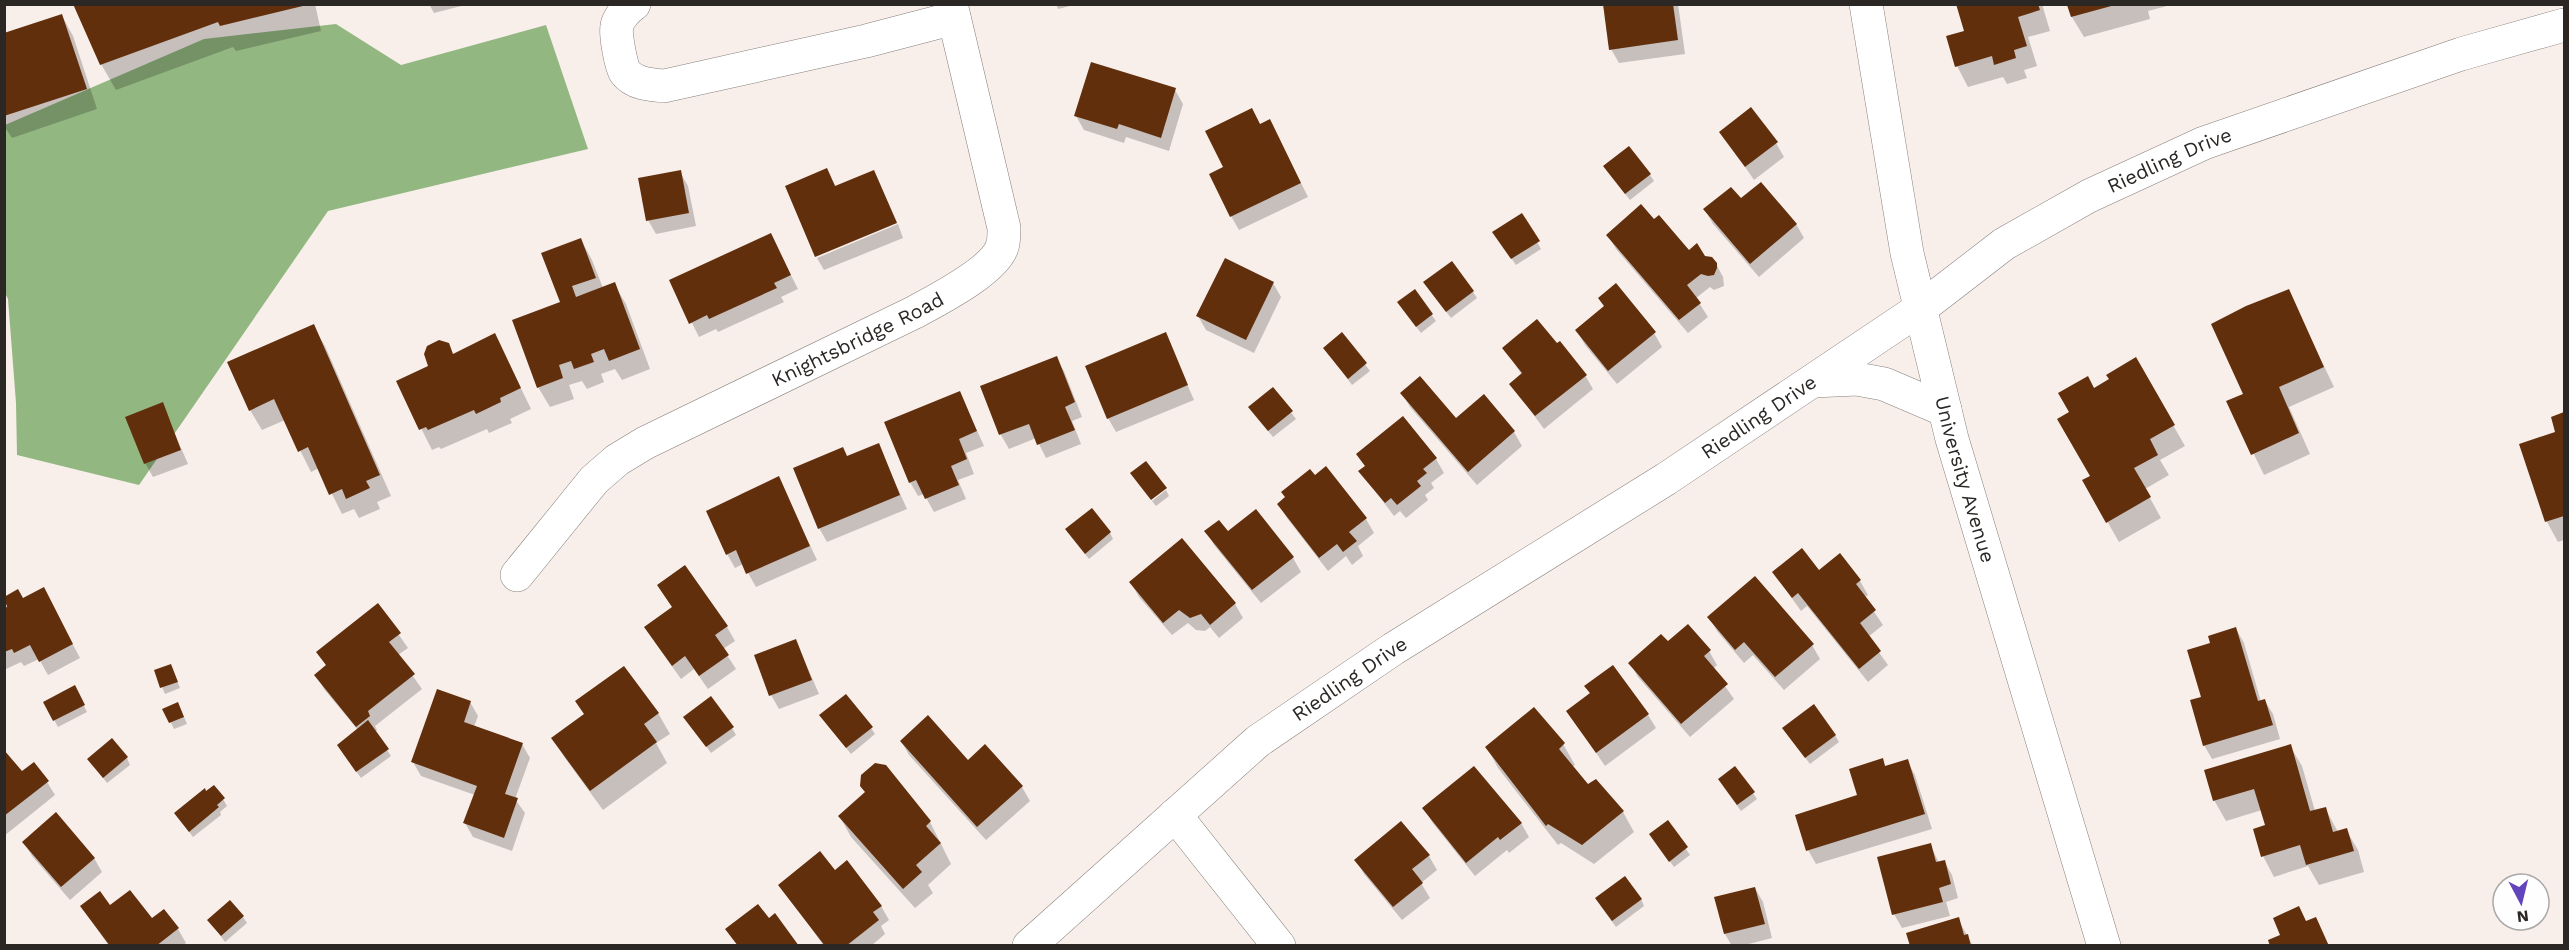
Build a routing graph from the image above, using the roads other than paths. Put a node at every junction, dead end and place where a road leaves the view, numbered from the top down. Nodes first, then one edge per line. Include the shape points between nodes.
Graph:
1 (634, 4) edge
2 (1866, 4) edge
3 (953, 11) edge
4 (2565, 26) edge
5 (1921, 308) junction
6 (1813, 381) junction
7 (1945, 410) junction
8 (517, 576) dead end
9 (1175, 815) junction
10 (1029, 945) edge
11 (1279, 945) edge
12 (2104, 945) edge

1 - 3 street via 617,25 625,72 641,83 664,86 866,41
2 - 5 street, University Avenue via 1907,253
3 - 8 street, Knightsbridge Road via 1004,228 1002,247 993,262 958,288 915,312 617,460 594,480
4 - 5 street, Riedling Drive via 2451,57 2204,143 2140,171 2004,244
5 - 6 street, Riedling Drive
5 - 7 street, University Avenue
6 - 7 street via 1857,379 1884,384
6 - 9 street, Riedling Drive via 1284,722
7 - 12 street, University Avenue
9 - 10 street, Riedling Drive
9 - 11 street

